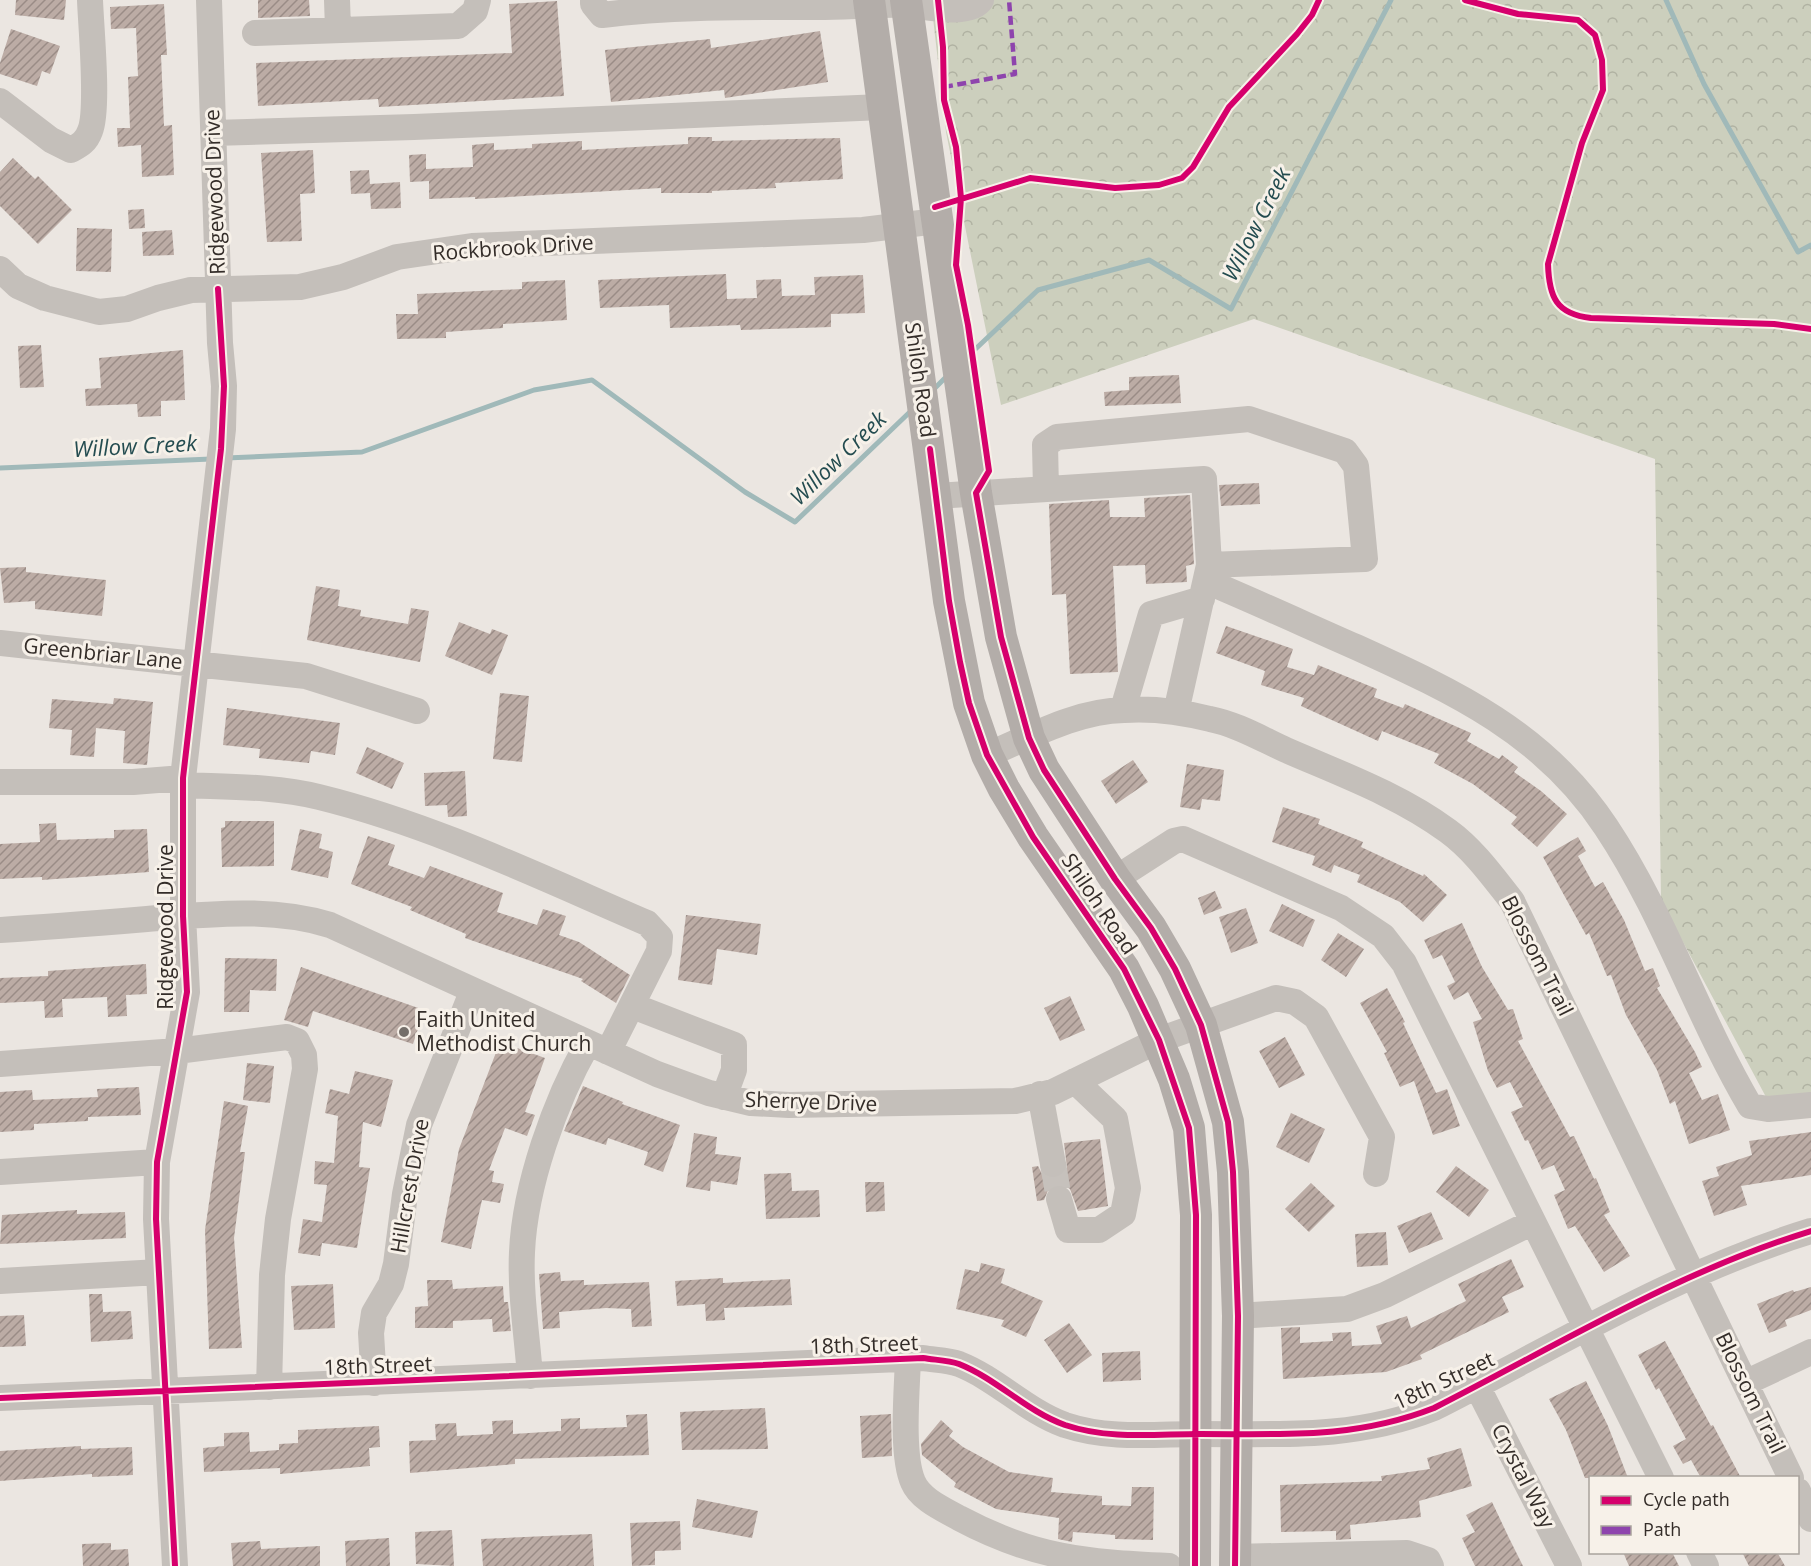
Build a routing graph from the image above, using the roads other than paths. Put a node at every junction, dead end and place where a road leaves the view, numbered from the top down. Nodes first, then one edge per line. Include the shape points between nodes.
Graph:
1 (90, 0) edge
2 (209, 0) edge
3 (337, 0) edge
4 (478, 0) edge
5 (593, 0) edge
6 (981, 0) edge
7 (869, 3) edge
8 (906, 3) edge
9 (338, 29) junction
10 (255, 33) dead end
11 (0, 101) edge
12 (882, 107) junction
13 (213, 133) junction
14 (937, 221) junction
15 (899, 226) junction
16 (0, 269) edge
17 (218, 289) junction
18 (1046, 489) junction
19 (976, 493) junction
20 (936, 496) junction
21 (1206, 582) junction
22 (0, 642) edge
23 (195, 663) junction
24 (1123, 710) junction
25 (417, 711) dead end
26 (1176, 712) junction
27 (1029, 738) junction
28 (987, 755) junction
29 (0, 782) edge
30 (183, 782) junction
31 (1115, 879) junction
32 (183, 916) junction
33 (0, 930) edge
34 (472, 992) junction
35 (633, 1006) junction
36 (1201, 1025) junction
37 (1159, 1040) junction
38 (598, 1048) junction
39 (177, 1051) junction
40 (0, 1064) edge
41 (1075, 1081) junction
42 (1040, 1094) junction
43 (724, 1097) junction
44 (1811, 1105) edge
45 (157, 1162) junction
46 (1053, 1164) tunnel mouth
47 (0, 1172) edge
48 (1376, 1174) dead end
49 (1059, 1199) tunnel mouth
50 (1533, 1222) junction
51 (1811, 1231) edge
52 (159, 1272) junction
53 (1692, 1274) junction
54 (0, 1281) edge
55 (1238, 1316) junction
56 (1586, 1328) junction
57 (1811, 1352) edge
58 (908, 1359) junction
59 (530, 1376) junction
60 (374, 1383) junction
61 (1745, 1383) junction
62 (1477, 1386) junction
63 (269, 1387) junction
64 (166, 1391) junction
65 (0, 1398) edge
66 (1197, 1434) junction
67 (1236, 1434) junction
68 (1660, 1476) edge
69 (1790, 1476) edge
70 (1799, 1495) edge
71 (1811, 1519) edge
72 (1234, 1562) edge
73 (176, 1566) edge
74 (1169, 1566) edge
75 (1196, 1566) edge
76 (1431, 1566) edge
77 (1569, 1566) edge

1 - 11 street via 92,129 84,143 71,150 51,140
2 - 13 street, Ridgewood Drive
3 - 9 street
4 - 9 street via 476,11 458,26
5 - 7 street via 602,15
6 - 8 street via 969,8 938,10
7 - 8 street
7 - 12 main road, Shiloh Road
8 - 14 main road, Shiloh Road
9 - 10 street
12 - 13 street
12 - 15 main road, Shiloh Road
13 - 17 street, Ridgewood Drive
14 - 15 street, Rockbrook Drive
14 - 19 main road, Shiloh Road
15 - 17 street, Rockbrook Drive via 472,246 397,257 343,277 300,287
15 - 20 main road, Shiloh Road
16 - 17 street, Rockbrook Drive via 18,286 45,298 99,312 127,309 192,290
17 - 23 street, Ridgewood Drive via 224,386 221,449
18 - 19 street
18 - 21 street via 1204,479
18 - 21 street via 1045,445 1057,437 1249,419 1345,451 1356,466 1365,559
19 - 20 street
19 - 27 main road, Shiloh Road via 1001,638
20 - 28 main road, Shiloh Road via 960,662
21 - 24 street via 1151,614
21 - 26 street
21 - 44 street via 1462,696 1523,736 1569,780 1606,826 1750,1106 1768,1109
22 - 23 street, Greenbriar Lane
23 - 25 street, Greenbriar Lane via 306,676
23 - 30 street, Ridgewood Drive
24 - 26 street, Blossom Trail
24 - 27 street, Blossom Trail via 1079,717
26 - 53 street, Blossom Trail via 1213,719 1369,786 1450,832 1484,865 1512,901
27 - 28 street, Blossom Trail
27 - 31 main road, Shiloh Road via 1044,770
28 - 37 main road, Shiloh Road via 1033,837 1124,969
29 - 30 street
30 - 32 street, Ridgewood Drive
30 - 35 street via 319,797 447,837 647,923 660,937 658,951
31 - 36 main road, Shiloh Road via 1151,928
31 - 50 street via 1183,839 1341,908 1383,936 1404,963
32 - 33 street, Sherrye Drive
32 - 34 street, Sherrye Drive via 262,913 303,917 330,925
32 - 39 street, Ridgewood Drive via 187,992
34 - 38 street, Sherrye Drive
34 - 60 street, Hillcrest Drive via 419,1125 396,1264 391,1284 374,1313
35 - 38 street
35 - 43 street via 734,1045 734,1070
36 - 37 street, Sherrye Drive
36 - 48 street, Sherrye Drive via 1276,998 1295,1002 1316,1017 1382,1137
36 - 55 main road, Shiloh Road via 1228,1122
37 - 41 street, Sherrye Drive
37 - 66 main road, Shiloh Road via 1189,1128 1196,1215
38 - 43 street, Sherrye Drive
38 - 59 street via 574,1067 553,1120 528,1209 522,1252
39 - 40 street
39 - 45 street, Ridgewood Drive
39 - 63 street via 287,1037 297,1041 304,1055 305,1069 278,1219
41 - 42 street, Sherrye Drive
41 - 49 street via 1115,1119 1128,1188 1124,1214 1099,1230 1068,1230
42 - 43 street, Sherrye Drive via 1015,1101 971,1103 789,1105
42 - 46 street
45 - 47 street
45 - 52 street, Ridgewood Drive
50 - 55 street via 1347,1309
50 - 56 street
51 - 53 street, 18th Street
52 - 54 street
52 - 64 street, Ridgewood Drive
53 - 56 street, 18th Street
53 - 61 street, Blossom Trail
55 - 67 main road, Shiloh Road
56 - 62 street, 18th Street
56 - 68 street
57 - 61 street
58 - 59 street, 18th Street
58 - 66 street, 18th Street via 958,1364 1065,1425 1105,1434
58 - 74 street via 908,1458 919,1492 1008,1543 1052,1556
59 - 60 street, 18th Street
60 - 63 street, 18th Street
61 - 69 street, Blossom Trail
62 - 67 street, 18th Street via 1399,1421 1330,1434
62 - 77 street, Crystal Way
63 - 64 street, 18th Street
64 - 65 street, 18th Street
64 - 73 street, Ridgewood Drive
66 - 67 street, 18th Street
66 - 75 main road, Shiloh Road
67 - 72 main road, Shiloh Road
70 - 71 street
72 - 76 street via 1407,1553 1428,1560

